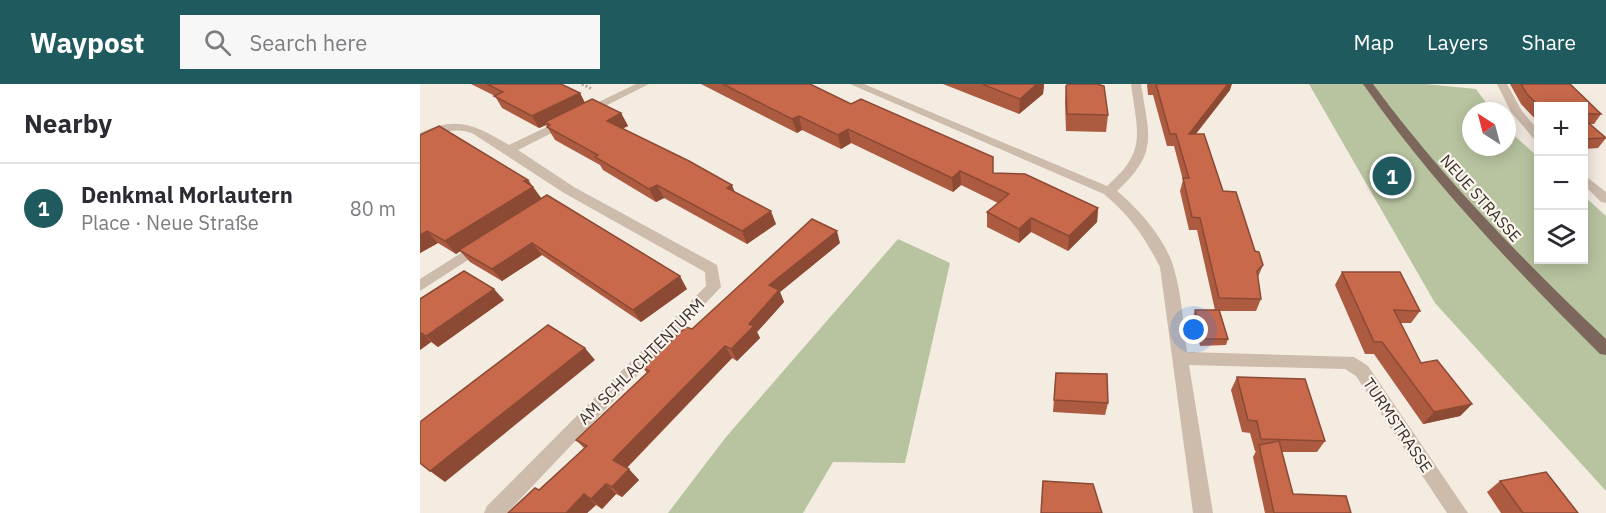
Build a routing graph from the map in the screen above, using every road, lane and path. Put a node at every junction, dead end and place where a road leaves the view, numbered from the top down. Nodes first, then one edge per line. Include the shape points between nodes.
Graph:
1 (644, 84) edge
2 (855, 84) edge
3 (1136, 84) edge
4 (1368, 84) edge
5 (1502, 84) edge
6 (1534, 131) edge
7 (420, 137) edge
8 (509, 150) junction
9 (1588, 183) edge
10 (1109, 191) junction
11 (1606, 199) edge
12 (492, 239) edge
13 (420, 286) edge
14 (1606, 349) edge
15 (1179, 358) junction
16 (494, 513) edge
17 (1203, 513) edge
18 (1458, 513) edge

1 - 8 street
2 - 10 street
3 - 10 street via 1144,147 1137,164
4 - 14 main road, NEUE STRASSE via 1439,179
5 - 6 street
7 - 8 street, AM SCHLACHTENTURM via 438,127 463,124
8 - 16 street, AM SCHLACHTENTURM via 564,193 712,269 714,287
9 - 11 street
10 - 15 street via 1130,209 1167,267
12 - 13 street
15 - 17 street
15 - 18 street, TURMSTRASSE via 1348,362 1362,371

